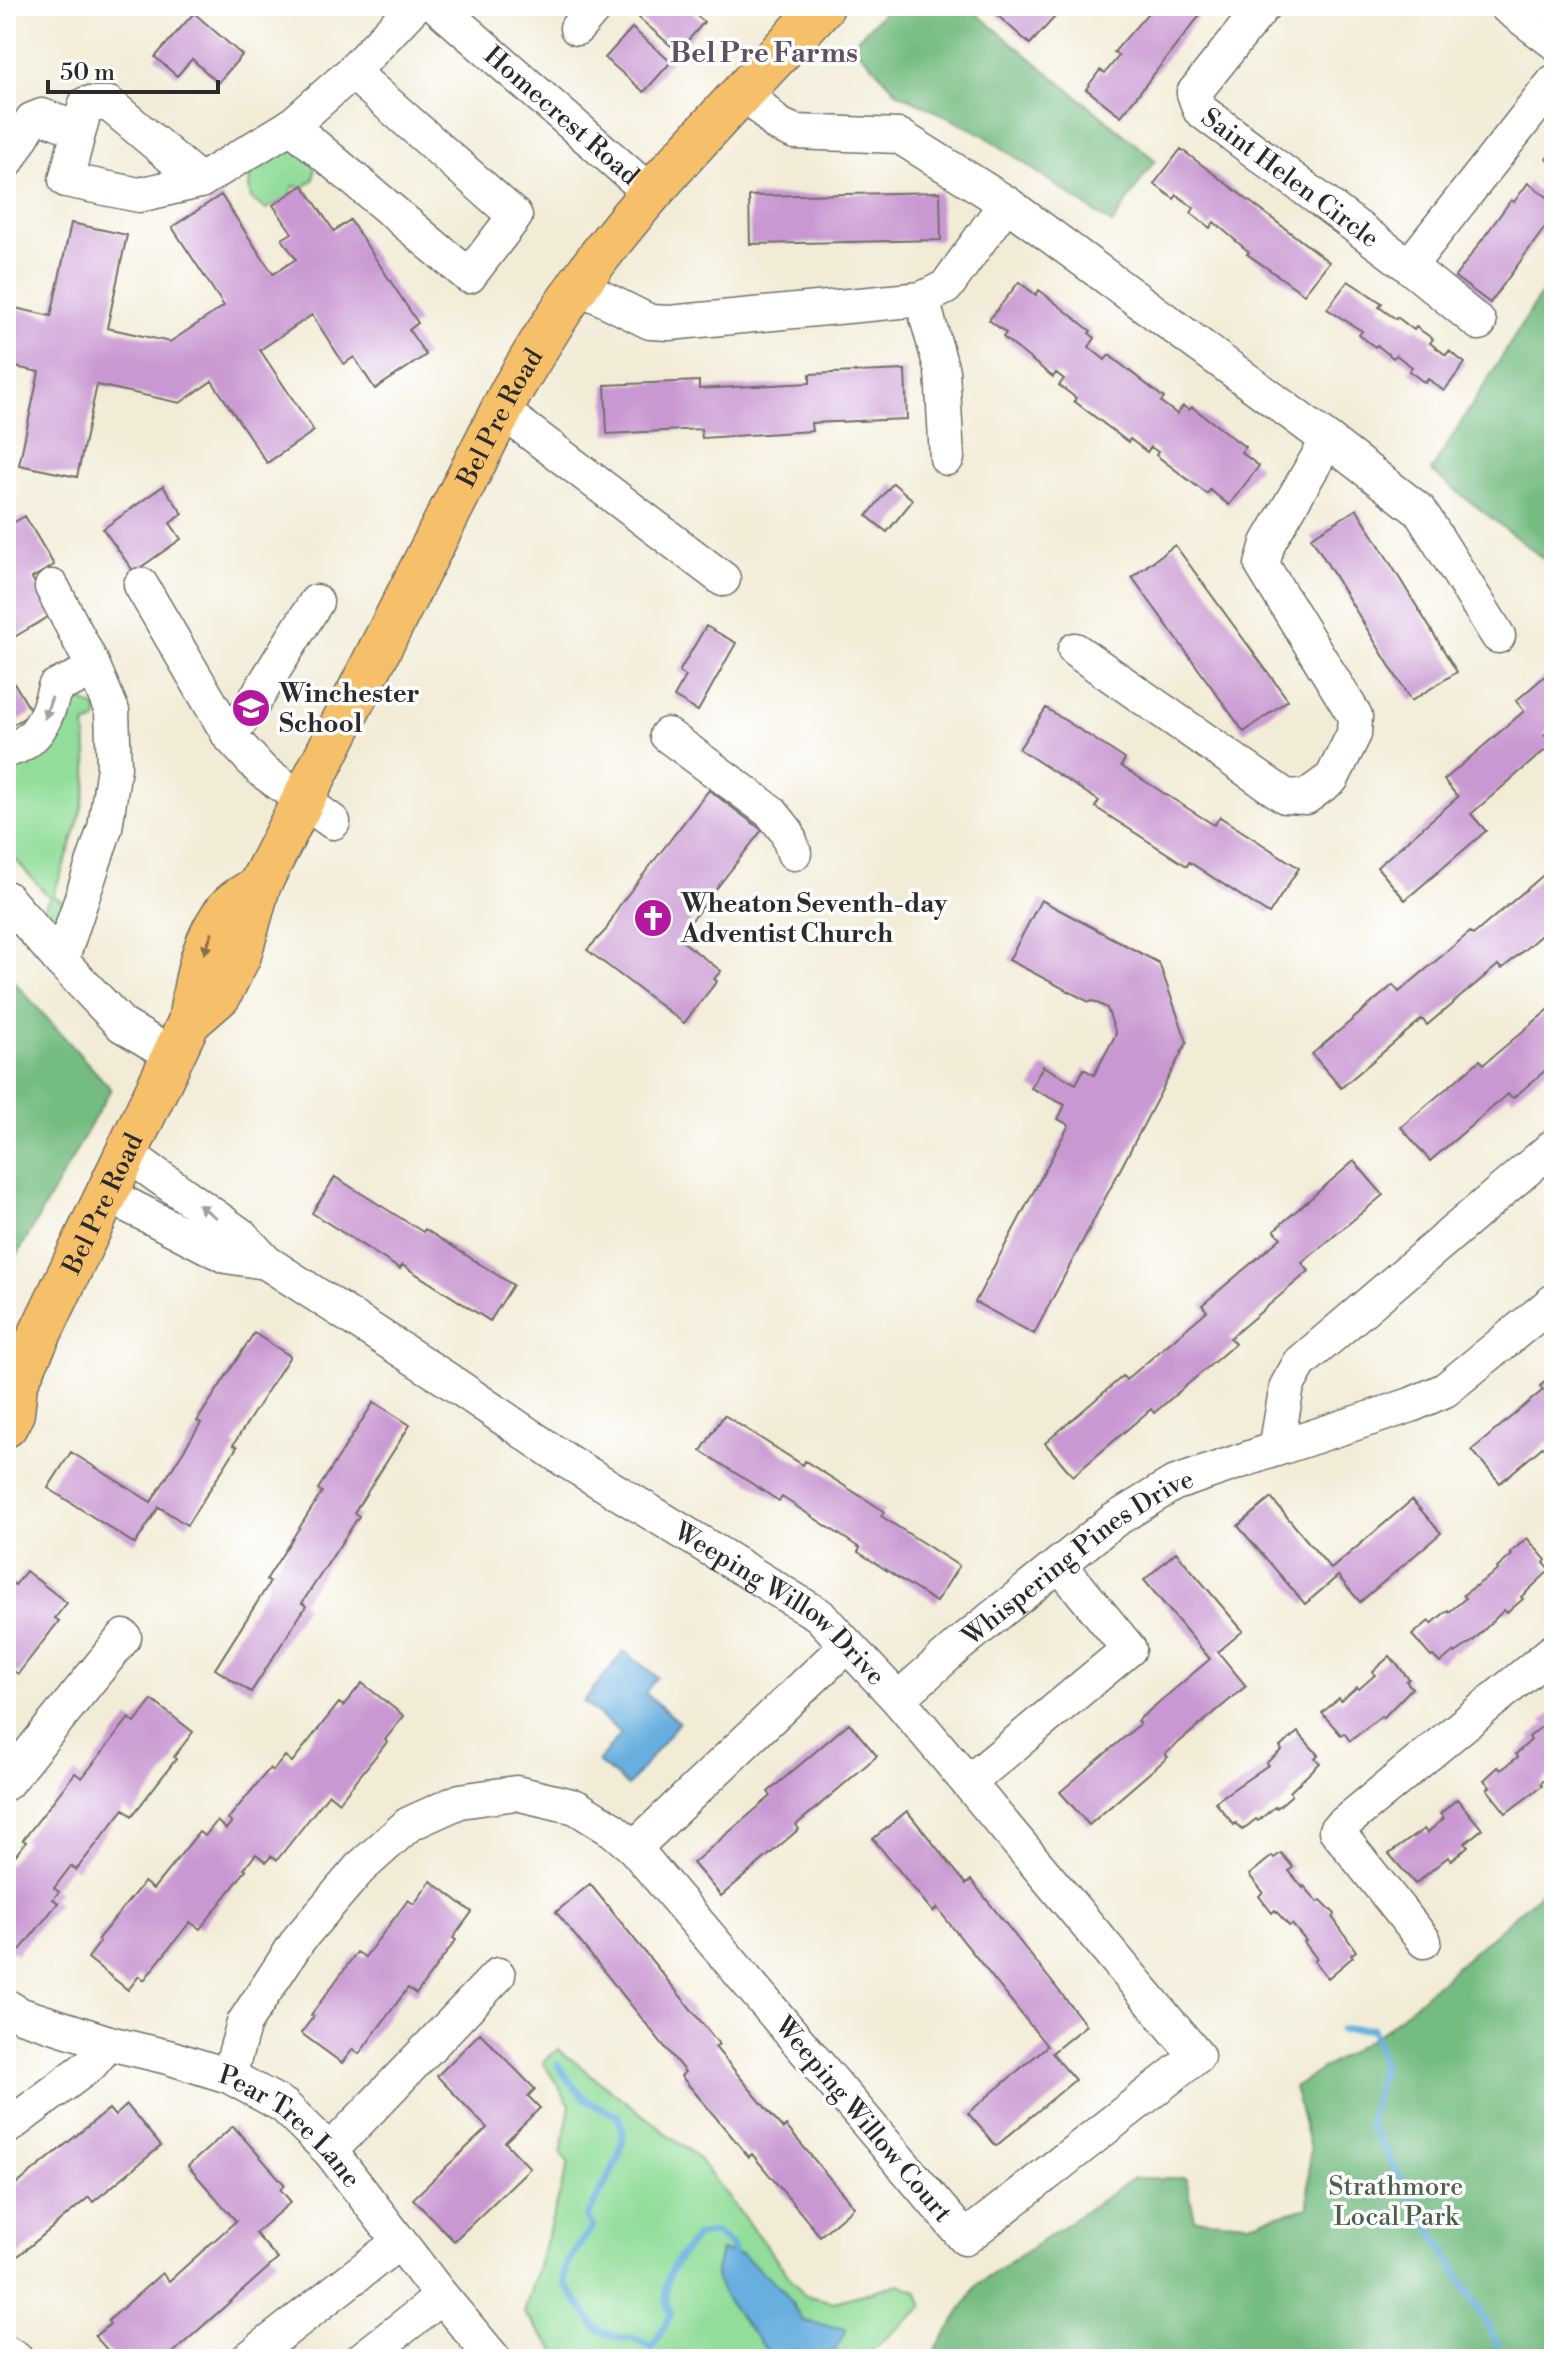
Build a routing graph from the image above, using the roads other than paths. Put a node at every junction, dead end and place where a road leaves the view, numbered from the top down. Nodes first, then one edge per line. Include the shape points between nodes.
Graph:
1 (414, 6) edge
2 (437, 6) edge
3 (823, 6) edge
4 (1263, 6) edge
5 (1506, 6) edge
6 (1554, 42) edge
7 (352, 72) junction
8 (1554, 82) edge
9 (745, 91) junction
10 (291, 126) junction
11 (79, 130) junction
12 (6, 163) edge
13 (200, 181) junction
14 (651, 193) junction
15 (1006, 203) junction
16 (1409, 266) junction
17 (578, 286) junction
18 (922, 299) junction
19 (1479, 323) dead end
20 (502, 411) junction
21 (1328, 440) junction
22 (947, 458) dead end
23 (723, 579) dead end
24 (141, 585) dead end
25 (52, 587) dead end
26 (316, 602) dead end
27 (1498, 636) dead end
28 (1075, 650) dead end
29 (94, 670) junction
30 (229, 735) junction
31 (667, 735) dead end
32 (6, 750) edge
33 (318, 812) junction
34 (794, 853) dead end
35 (6, 898) edge
36 (61, 961) junction
37 (182, 1039) junction
38 (126, 1153) junction
39 (1551, 1156) edge
40 (108, 1195) junction
41 (266, 1262) junction
42 (1554, 1301) edge
43 (11, 1386) edge
44 (6, 1426) edge
45 (1276, 1449) junction
46 (1059, 1564) junction
47 (124, 1637) dead end
48 (847, 1645) junction
49 (1554, 1655) edge
50 (898, 1699) junction
51 (969, 1782) junction
52 (6, 1783) edge
53 (634, 1848) junction
54 (1424, 1941) dead end
55 (498, 1975) dead end
56 (11, 2018) edge
57 (109, 2043) junction
58 (1197, 2056) joint
59 (229, 2076) junction
60 (6, 2128) edge
61 (330, 2151) junction
62 (399, 2242) junction
63 (442, 2297) junction
64 (6, 2353) edge
65 (16, 2359) edge
66 (248, 2359) edge
67 (362, 2359) edge
68 (494, 2359) edge

1 - 7 street
2 - 14 street, Homecrest Road
3 - 9 main road, Bel Pre Road
4 - 16 street, Saint Helen Circle via 1194,93 1200,110
5 - 6 street
7 - 10 street
7 - 10 street via 515,216 469,276
8 - 16 street
9 - 14 main road, Bel Pre Road
9 - 15 street via 777,124 795,132 899,136
10 - 13 street
11 - 12 street via 42,116 32,120
11 - 13 street via 86,104 109,104
11 - 13 street via 66,180 139,195
14 - 17 main road, Bel Pre Road
15 - 18 street via 946,287
15 - 21 street
16 - 19 street, Saint Helen Circle
17 - 18 street via 650,322 669,323
17 - 20 main road, Bel Pre Road
18 - 22 street via 942,371
20 - 23 street
20 - 33 main road, Bel Pre Road
21 - 27 street via 1420,511
21 - 28 street via 1268,543 1262,565 1355,716 1354,734 1332,778 1306,797 1285,796
24 - 30 street
25 - 29 street
26 - 30 street
29 -> 32 street via 55,687 48,715 33,737
29 - 36 street via 112,711 114,767 105,828
30 - 33 street via 261,770
31 - 34 street via 771,812 787,832
33 - 37 main road, Bel Pre Road via 259,886 229,906 209,936
35 - 36 street
36 - 37 street via 122,1025
37 - 38 main road, Bel Pre Road
38 - 40 main road, Bel Pre Road
41 -> 38 street, Weeping Willow Drive via 242,1236
39 - 45 street via 1300,1363 1287,1386
40 - 41 street, Weeping Willow Drive via 226,1256
40 - 43 main road, Bel Pre Road
41 - 48 street, Weeping Willow Drive via 565,1460 819,1615
42 - 45 street, Whispering Pines Drive via 1445,1390
43 - 44 main road, Bel Pre Road via 13,1413
45 - 46 street, Whispering Pines Drive via 1173,1484 1113,1521
46 - 50 street, Whispering Pines Drive
46 - 51 street via 1129,1649
47 - 52 street
48 - 50 street, Weeping Willow Drive
48 - 53 street
49 - 54 street via 1336,1830
50 - 51 street, Weeping Willow Drive
51 - 58 street, Weeping Willow Drive
53 - 58 street, Weeping Willow Court via 965,2238
53 - 59 street, Weeping Willow Court via 576,1807 516,1793 460,1801 409,1824 359,1869 299,1939 244,2023
55 - 61 street
56 - 57 street, Pear Tree Lane
57 - 59 street, Pear Tree Lane
57 - 60 street via 90,2065
59 - 61 street, Pear Tree Lane via 284,2106
61 - 62 street, Pear Tree Lane
62 - 63 street, Pear Tree Lane
62 - 66 street
63 - 67 street
63 - 68 street, Pear Tree Lane
64 - 65 street

